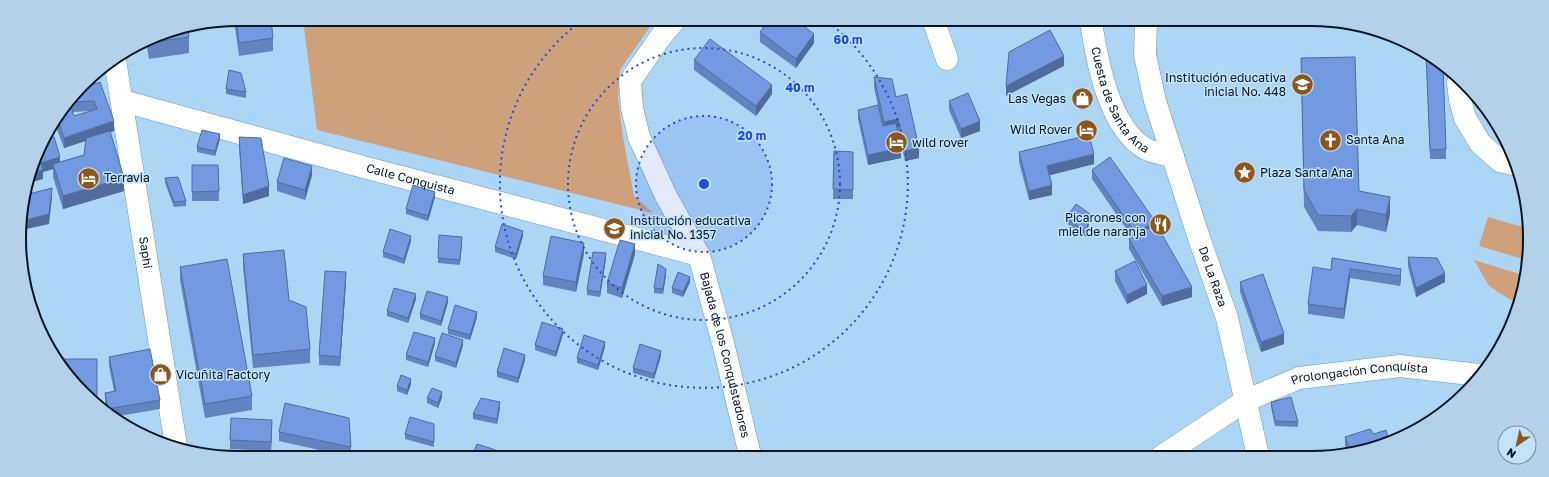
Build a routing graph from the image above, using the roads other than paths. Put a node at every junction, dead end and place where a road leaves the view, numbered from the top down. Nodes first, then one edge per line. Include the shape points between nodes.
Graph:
1 (670, 26) edge
2 (936, 26) edge
3 (1092, 26) edge
4 (1146, 26) edge
5 (948, 59) dead end
6 (116, 65) edge
7 (1458, 86) edge
8 (123, 101) junction
9 (1173, 156) junction
10 (1509, 163) edge
11 (699, 256) junction
12 (1474, 375) edge
13 (1245, 401) junction
14 (175, 442) edge
15 (749, 451) edge
16 (1170, 451) edge
17 (1257, 451) edge

1 - 11 street, Bajada de los Conquistadores via 630,81 632,108 639,137 666,196
2 - 5 street
3 - 9 street, Cuesta de Santa Ana via 1096,55 1111,104 1126,131 1146,149
4 - 9 street, De La Raza via 1145,55 1155,101
6 - 8 street, Saphi
7 - 10 street via 1465,118 1480,143 1500,161
8 - 11 street, Calle Conquista
8 - 14 street, Saphi
9 - 13 street, De La Raza via 1227,318
11 - 15 street, Bajada de los Conquistadores
12 - 13 street, Prolongación Conquista via 1400,366 1299,378
13 - 16 street, Prolongación Conquista
13 - 17 street, De La Raza

